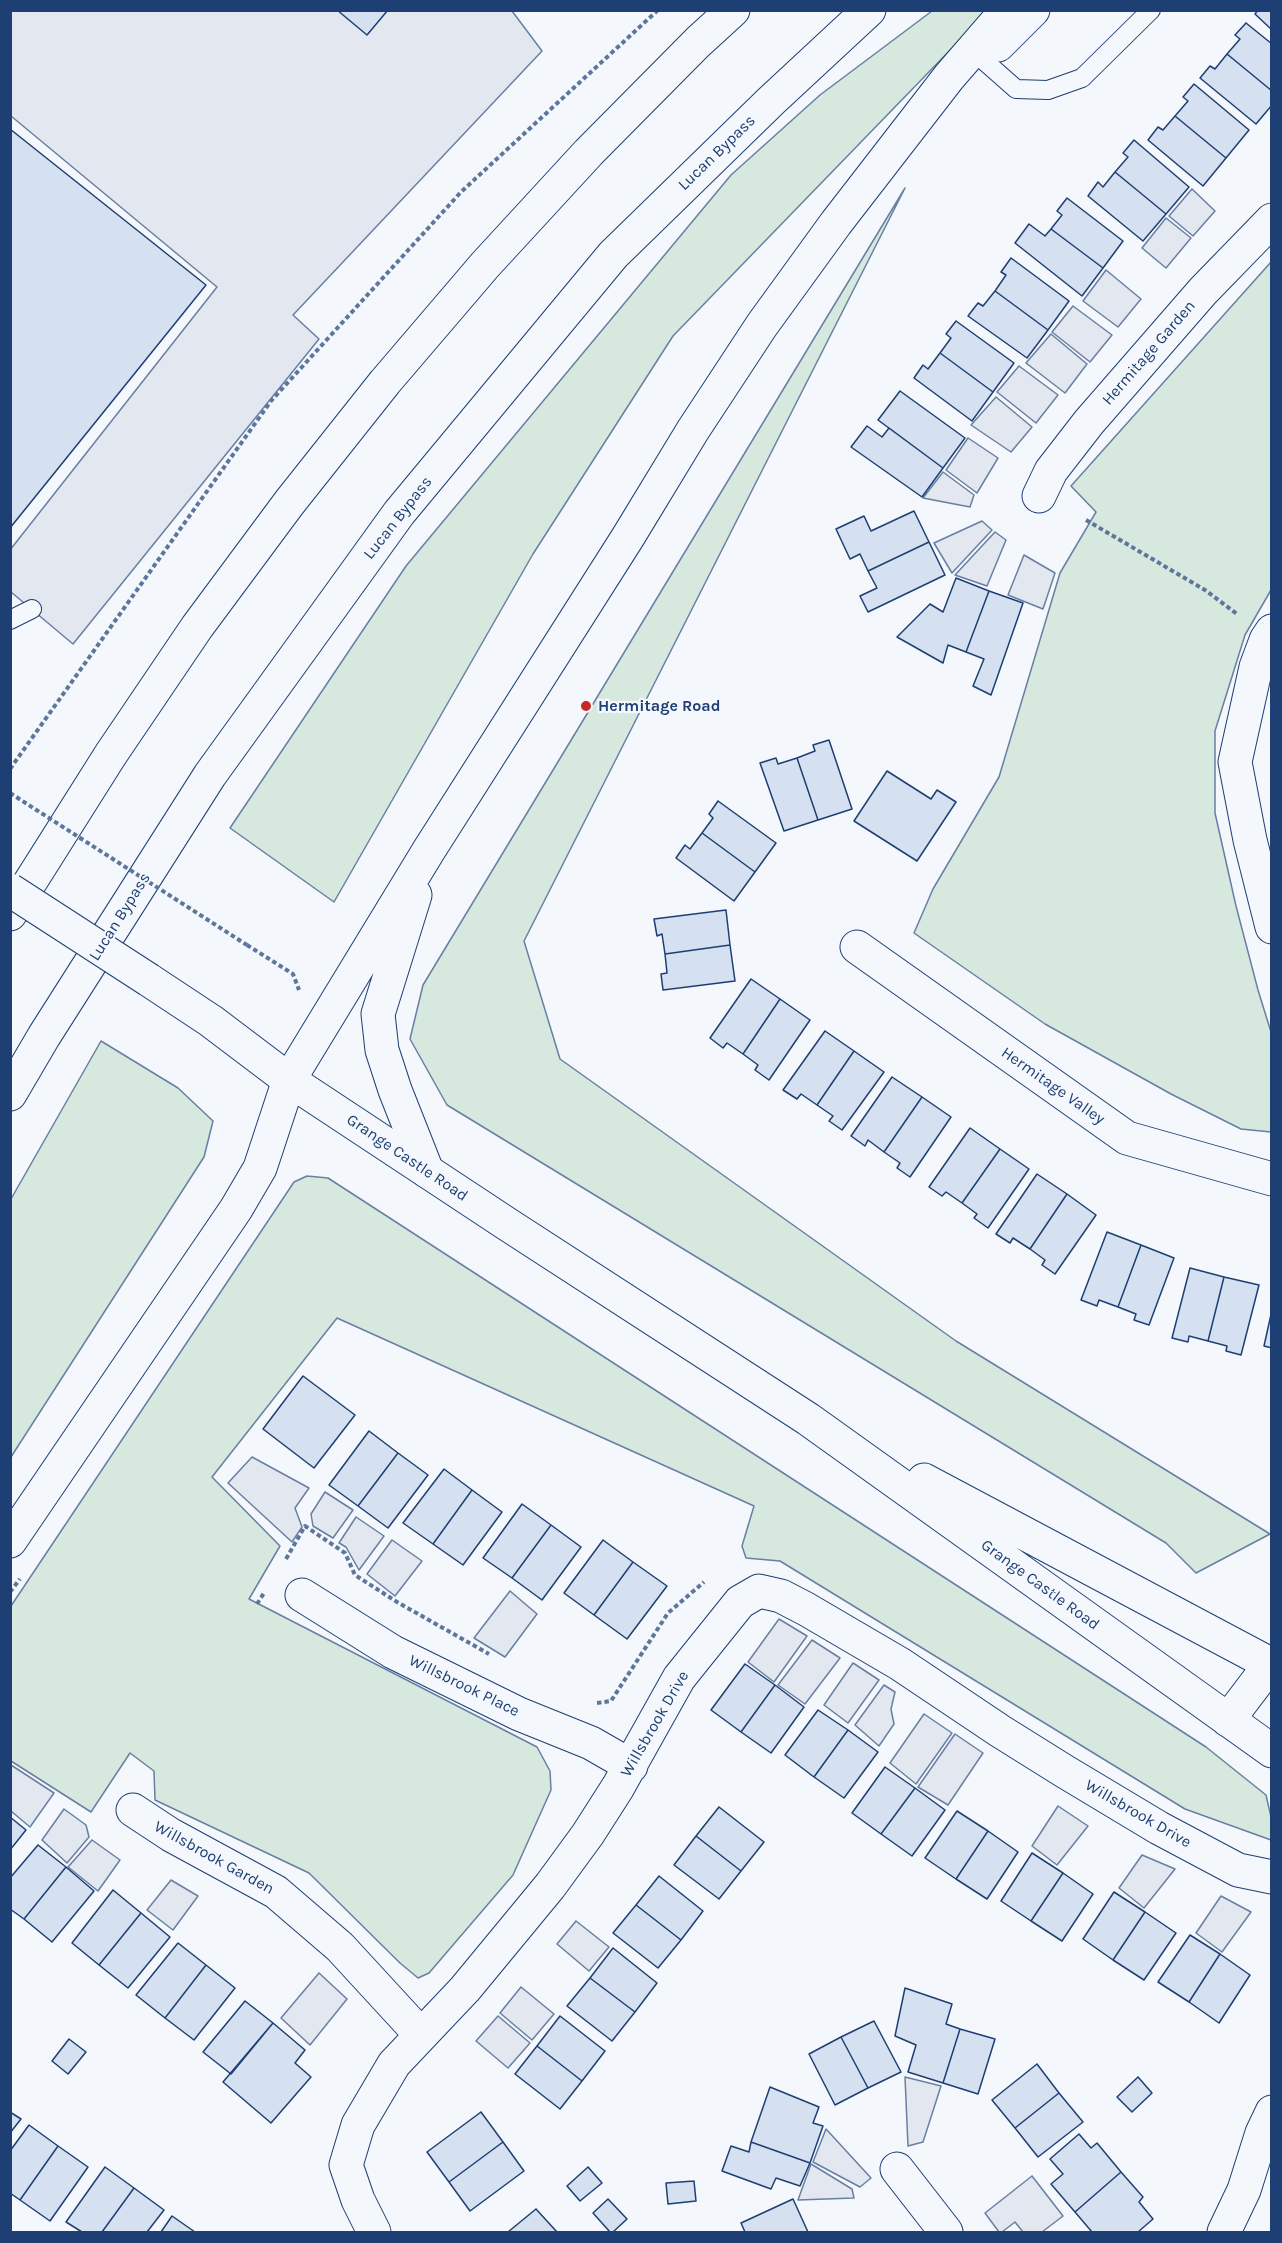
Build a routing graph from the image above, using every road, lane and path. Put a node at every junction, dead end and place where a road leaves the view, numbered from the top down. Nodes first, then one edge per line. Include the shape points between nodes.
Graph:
1 (658, 10) edge
2 (733, 10) edge
3 (869, 10) edge
4 (1007, 10) edge
5 (1033, 10) edge
6 (1151, 10) edge
7 (982, 59) junction
8 (913, 123) junction
9 (1272, 220) edge
10 (1039, 496) dead end
11 (1086, 520) dead end
12 (32, 609) dead end
13 (1240, 617) dead end
14 (10, 620) edge
15 (1272, 632) edge
16 (10, 769) edge
17 (10, 793) edge
18 (429, 850) junction
19 (10, 890) edge
20 (10, 914) edge
21 (1272, 927) edge
22 (857, 947) dead end
23 (293, 974) dead end
24 (289, 1080) junction
25 (10, 1094) edge
26 (427, 1171) junction
27 (1272, 1179) edge
28 (808, 1419) junction
29 (10, 1541) edge
30 (283, 1564) dead end
31 (711, 1576) dead end
32 (270, 1584) dead end
33 (302, 1595) dead end
34 (257, 1604) dead end
35 (492, 1655) dead end
36 (1271, 1664) edge
37 (592, 1704) dead end
38 (1228, 1720) junction
39 (1272, 1750) edge
40 (632, 1766) junction
41 (133, 1810) dead end
42 (1272, 1877) edge
43 (421, 2036) junction
44 (1272, 2112) edge
45 (897, 2169) dead end
46 (374, 2232) edge
47 (946, 2232) edge
48 (1224, 2232) edge

1 - 16 path via 461,192 271,401
2 - 20 main road via 589,152 485,265 370,401 197,627
3 - 25 main road, Lucan Bypass via 613,255 399,513 210,775
4 - 8 main road
5 - 7 main road
6 - 7 lane via 1082,78 1048,90 1016,89
7 - 8 main road
8 - 18 main road via 756,335
9 - 10 main road, Hermitage Garden via 1203,291 1089,422 1051,471
11 - 13 path via 1205,590
12 - 14 lane
15 - 21 main road via 1256,667 1235,762
17 - 23 path, bridge
18 - 24 main road
18 - 26 main road via 378,1014 382,1050
19 - 24 main road, Grange Castle Road, bridge via 211,1021
22 - 27 main road, Hermitage Valley via 1127,1138
24 - 26 main road, Grange Castle Road
24 - 29 main road via 260,1168 236,1209
26 - 28 main road, Grange Castle Road
28 - 36 main road, Grange Castle Road
28 - 38 main road, Grange Castle Road
30 - 35 path via 305,1526 345,1553 355,1575
31 - 37 path via 668,1613 611,1701
32 - 34 path
33 - 40 main road, Willsbrook Place via 393,1652 519,1714 591,1743
36 - 38 main road
38 - 39 main road, Grange Castle Road
40 - 42 main road, Willsbrook Drive via 679,1678 740,1602 759,1591 781,1596 900,1664 1064,1772 1152,1823 1238,1870
40 - 43 main road, Willsbrook Drive via 549,1886
41 - 43 main road, Willsbrook Garden via 276,1892 340,1947
43 - 46 main road, Willsbrook Drive via 394,2064 370,2104 358,2125 346,2165
44 - 48 main road
45 - 47 main road

